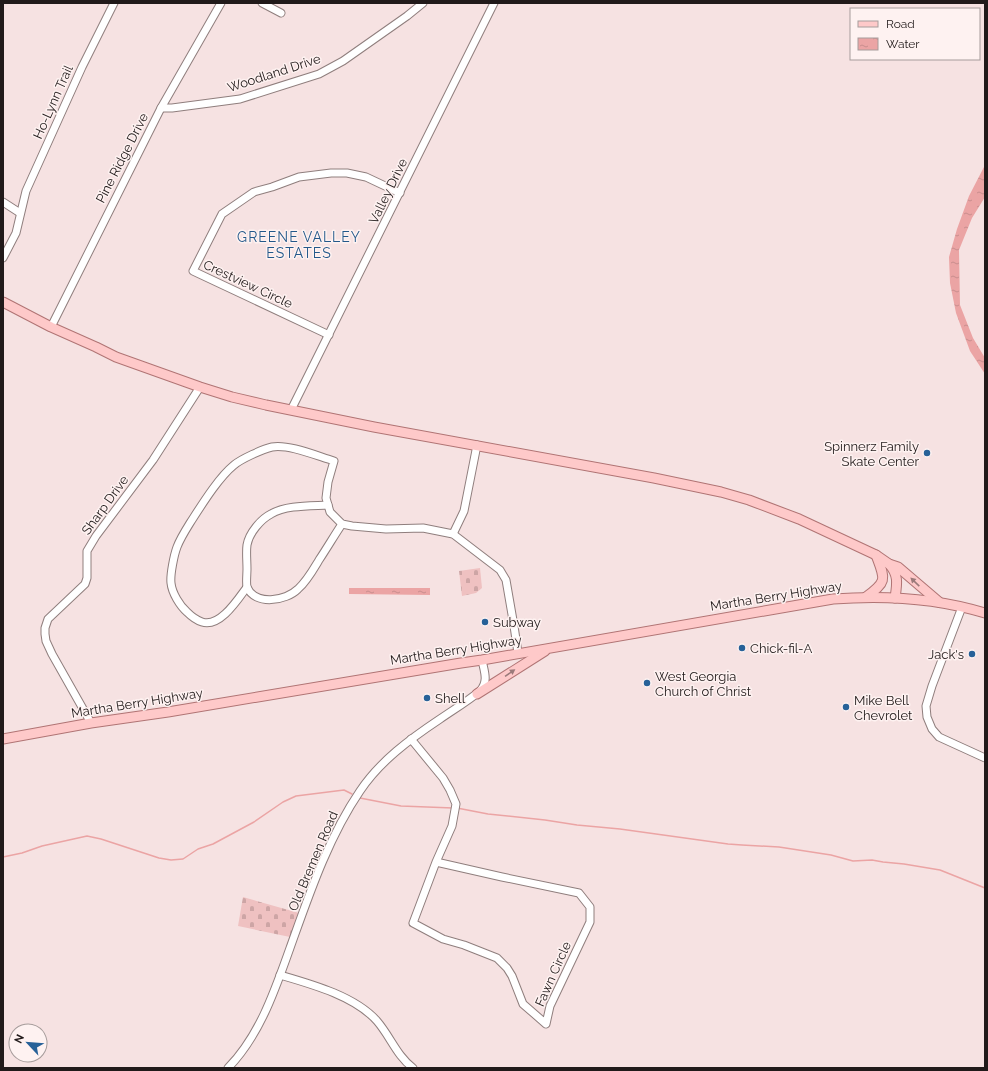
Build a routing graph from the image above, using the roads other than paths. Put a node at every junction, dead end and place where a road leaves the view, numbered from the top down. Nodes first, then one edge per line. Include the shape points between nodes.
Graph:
1 (114, 3) edge
2 (221, 3) edge
3 (262, 3) edge
4 (423, 3) edge
5 (494, 3) edge
6 (281, 13) dead end
7 (161, 108) junction
8 (400, 193) junction
9 (3, 202) edge
10 (20, 213) junction
11 (3, 258) edge
12 (3, 302) edge
13 (51, 327) junction
14 (329, 335) junction
15 (200, 387) junction
16 (291, 410) junction
17 (477, 445) junction
18 (328, 505) junction
19 (342, 524) junction
20 (453, 534) junction
21 (876, 555) junction
22 (897, 570) junction
23 (247, 587) junction
24 (866, 597) junction
25 (895, 598) junction
26 (939, 602) junction
27 (962, 607) junction
28 (985, 614) edge
29 (550, 648) junction
30 (518, 653) junction
31 (482, 660) junction
32 (477, 694) junction
33 (91, 723) junction
34 (3, 739) edge
35 (411, 740) junction
36 (985, 758) edge
37 (436, 862) junction
38 (280, 975) junction
39 (232, 1067) edge
40 (413, 1068) edge

1 - 10 street, Ho-Lynn Trail via 26,190
2 - 7 street, Pine Ridge Drive
3 - 6 street
4 - 7 street, Woodland Drive via 343,61 319,74 240,100
5 - 8 street, Valley Drive
7 - 13 street, Pine Ridge Drive
8 - 14 street, Valley Drive
8 - 14 street, Crestview Circle via 366,177 346,173 299,177 254,192 222,214 193,271
9 - 10 street
10 - 11 street, Ho-Lynn Trail via 16,233
12 - 13 main road
13 - 15 main road via 116,357
14 - 16 street, Valley Drive
15 - 16 main road via 259,404
15 - 33 street, Sharp Drive via 153,460 87,551 85,584 48,619 45,628 46,641 52,654
16 - 17 main road
17 - 20 street via 464,511
17 - 21 main road via 721,492 799,518
18 - 19 street via 330,512
18 - 23 street via 283,509 270,514 259,524 247,544
18 - 23 street via 328,482 334,461 288,447 272,447 247,456 221,478 176,548 171,584 182,608 203,623 215,622 226,614
19 - 20 street via 386,529 423,528
19 - 23 street via 307,578 289,596 279,600 258,598
20 - 30 street via 500,570 506,580
21 - 22 main road
21 - 24 main road via 883,580
22 - 25 main road
26 -> 22 main road
24 - 25 main road, Martha Berry Highway
24 - 29 main road, Martha Berry Highway via 833,599
25 - 26 main road, Martha Berry Highway
26 - 27 main road, Martha Berry Highway
27 - 28 main road, Martha Berry Highway
27 - 36 street via 928,698 927,718 939,737
29 - 30 main road, Martha Berry Highway
32 -> 29 main road
30 - 31 main road, Martha Berry Highway
31 - 32 street, Old Bremen Road via 486,681
31 - 33 main road, Martha Berry Highway
32 - 35 street, Old Bremen Road
33 - 34 main road, Martha Berry Highway
35 - 37 street, Fawn Circle via 443,778 456,804 452,826
35 - 38 street, Old Bremen Road via 385,761 352,803 319,870
37 - 37 street, Fawn Circle via 413,923 443,939 497,958 512,976 523,1004 546,1024 550,1006 590,922 590,907 579,893
38 - 39 street, Old Bremen Road via 263,1018
38 - 40 street via 317,986 360,1007 377,1021

